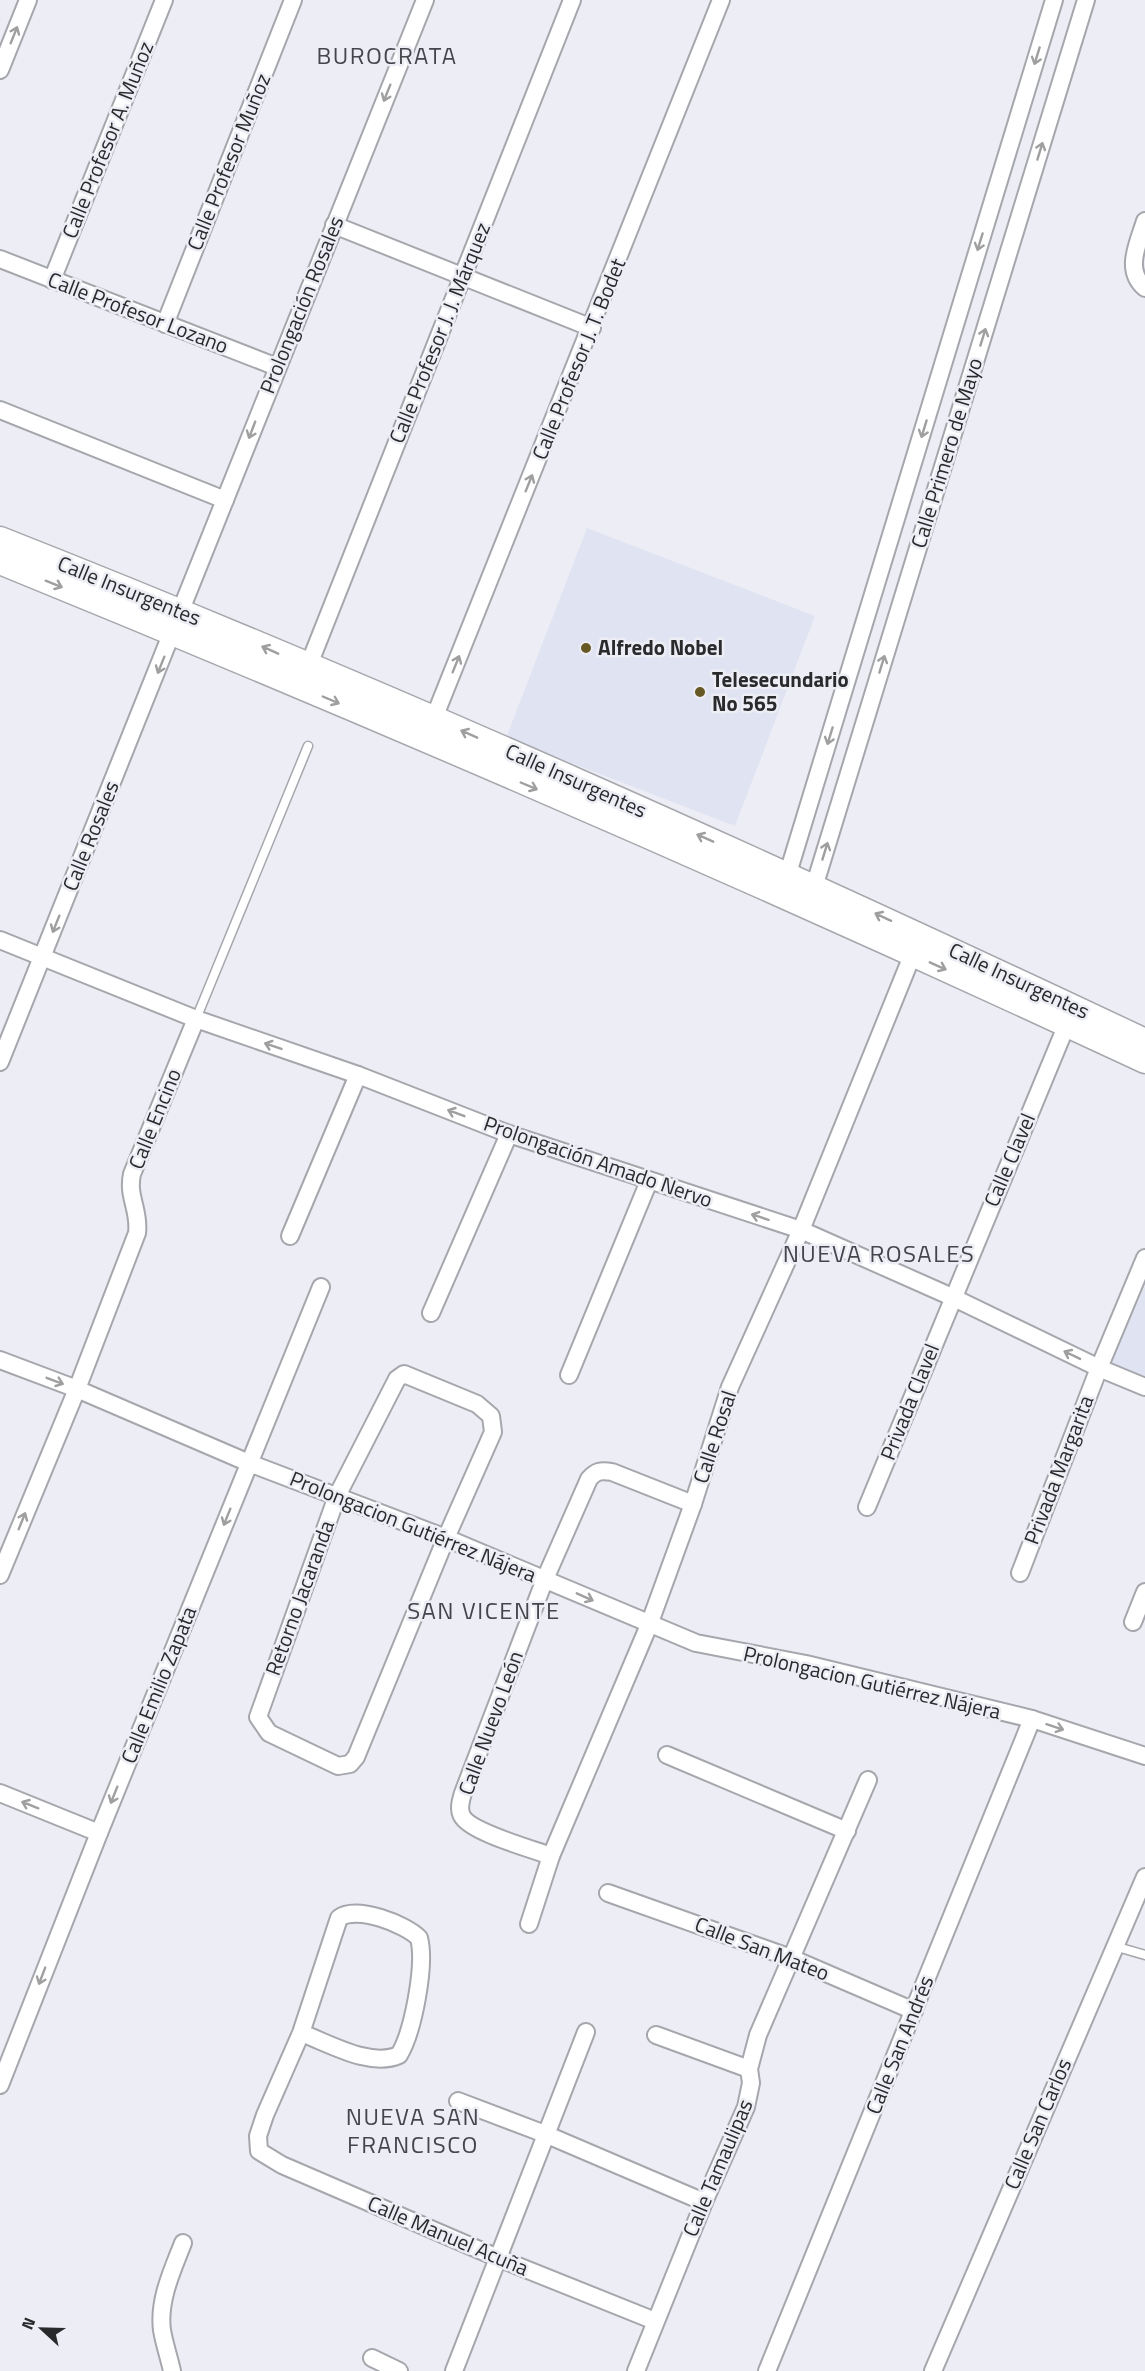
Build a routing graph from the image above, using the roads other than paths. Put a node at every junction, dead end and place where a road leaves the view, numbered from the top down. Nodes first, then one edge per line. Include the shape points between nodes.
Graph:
1 (28, 0) edge
2 (164, 0) edge
3 (293, 0) edge
4 (425, 0) edge
5 (572, 0) edge
6 (721, 0) edge
7 (1054, 0) edge
8 (1086, 0) edge
9 (0, 70) edge
10 (1145, 221) edge
11 (334, 225) junction
12 (0, 260) edge
13 (462, 276) junction
14 (52, 280) junction
15 (1145, 288) edge
16 (165, 324) junction
17 (592, 328) junction
18 (277, 367) junction
19 (0, 410) edge
20 (225, 500) junction
21 (0, 539) edge
22 (0, 562) edge
23 (178, 622) junction
24 (308, 667) junction
25 (434, 718) junction
26 (308, 747) dead end
27 (785, 885) junction
28 (811, 896) junction
29 (0, 940) edge
30 (917, 945) junction
31 (42, 957) junction
32 (195, 1019) junction
33 (1067, 1024) junction
34 (1145, 1041) edge
35 (1145, 1061) edge
36 (0, 1062) edge
37 (358, 1075) junction
38 (509, 1134) junction
39 (649, 1181) junction
40 (801, 1230) junction
41 (290, 1236) dead end
42 (1145, 1258) edge
43 (321, 1287) dead end
44 (952, 1297) junction
45 (431, 1313) dead end
46 (0, 1360) edge
47 (1099, 1368) junction
48 (569, 1375) dead end
49 (1145, 1387) edge
50 (77, 1389) junction
51 (249, 1463) junction
52 (337, 1496) junction
53 (693, 1504) junction
54 (867, 1507) dead end
55 (446, 1538) junction
56 (1020, 1573) dead end
57 (0, 1575) edge
58 (545, 1579) junction
59 (1145, 1592) edge
60 (1133, 1622) dead end
61 (649, 1625) junction
62 (1032, 1719) junction
63 (667, 1755) dead end
64 (1145, 1756) edge
65 (868, 1780) dead end
66 (0, 1793) edge
67 (847, 1831) junction
68 (99, 1833) junction
69 (551, 1856) junction
70 (1145, 1877) edge
71 (608, 1893) dead end
72 (529, 1924) dead end
73 (1114, 1945) junction
74 (1145, 1955) edge
75 (791, 1958) junction
76 (914, 2011) junction
77 (301, 2032) junction
78 (586, 2032) dead end
79 (656, 2035) dead end
80 (749, 2069) junction
81 (0, 2085) edge
82 (458, 2101) dead end
83 (544, 2134) junction
84 (704, 2202) junction
85 (183, 2243) dead end
86 (498, 2258) junction
87 (655, 2321) junction
88 (372, 2358) dead end
89 (172, 2371) edge
90 (399, 2371) edge
91 (454, 2371) edge
92 (636, 2371) edge
93 (767, 2371) edge
94 (933, 2371) edge

9 -> 1 street
2 - 14 street, Calle Profesor A. Muñoz
3 - 16 street, Calle Profesor Muñoz
4 -> 11 street, Prolongación Rosales
5 - 13 street, Calle Profesor J. J. Márquez
6 - 17 street, Calle Profesor J. T. Bodet
7 -> 27 street, Calle Primero de Mayo
28 -> 8 street, Calle Primero de Mayo
10 - 15 street via 1133,269 1136,281
11 - 13 street
11 - 18 street, Prolongación Rosales
12 - 14 street, Calle Profesor Lozano
13 - 17 street
13 - 24 street, Calle Profesor J. J. Márquez
14 - 16 street, Calle Profesor Lozano
16 - 18 street, Calle Profesor Lozano
25 -> 17 street, Calle Profesor J. T. Bodet
18 -> 20 street, Prolongación Rosales
19 - 20 street
20 - 23 street, Prolongación Rosales
21 - 23 main road, Calle Insurgentes
22 -> 23 main road, Calle Insurgentes
24 -> 23 main road, Calle Insurgentes
23 -> 27 main road, Calle Insurgentes
23 -> 31 street, Calle Rosales
24 - 25 main road, Calle Insurgentes
27 -> 25 main road, Calle Insurgentes
26 - 32 lane
27 - 28 main road, Calle Insurgentes
28 - 30 main road, Calle Insurgentes
29 - 31 street, Prolongación Amado Nervo
30 -> 33 main road, Calle Insurgentes
30 - 34 main road, Calle Insurgentes
30 - 40 street, Calle Rosal
31 - 32 street, Prolongación Amado Nervo
31 - 36 street, Calle Rosales
37 -> 32 street, Prolongación Amado Nervo
32 - 50 street, Calle Encino via 132,1174 129,1191 137,1214 137,1233
33 - 35 main road, Calle Insurgentes
33 - 44 street, Calle Clavel
38 -> 37 street, Prolongación Amado Nervo
37 - 41 street
38 - 39 street, Prolongación Amado Nervo
38 - 45 street
40 -> 39 street, Prolongación Amado Nervo
39 - 48 street
40 - 44 street, Prolongación Amado Nervo
40 - 53 street, Calle Rosal via 730,1387
42 - 47 street, Privada Margarita
43 - 51 street, Calle Emilio Zapata
47 -> 44 street, Prolongación Amado Nervo
44 - 54 street, Privada Clavel
46 -> 50 street, Prolongacion Gutiérrez Nájera
47 - 49 street, Prolongación Amado Nervo
47 - 56 street, Privada Margarita
50 - 51 street, Prolongacion Gutiérrez Nájera
57 -> 50 street, Calle Encino
51 - 52 street, Prolongacion Gutiérrez Nájera
51 -> 68 street, Calle Emilio Zapata
52 - 55 street, Prolongacion Gutiérrez Nájera
52 - 55 street, Retorno Jacaranda via 397,1379 411,1375 477,1404 491,1416 494,1425
52 - 55 street, Retorno Jacaranda via 258,1717 269,1732 338,1766 350,1764 356,1757
53 - 58 street, Calle Nuevo León via 612,1472 594,1473
53 - 61 street, Calle Rosal
55 - 58 street, Prolongacion Gutiérrez Nájera
58 -> 61 street, Prolongacion Gutiérrez Nájera
58 - 69 street, Calle Nuevo León via 459,1809 473,1827
59 - 60 street
61 - 62 street, Prolongacion Gutiérrez Nájera via 723,1650 806,1664
61 - 69 street, Calle Rosal
62 -> 64 street, Prolongacion Gutiérrez Nájera
62 - 76 street, Calle San Andrés
63 - 67 street
65 - 67 street, Calle Tamaulipas
68 -> 66 street
67 - 75 street, Calle Tamaulipas
68 -> 81 street, Calle Emilio Zapata
69 - 72 street, Calle Rosal
70 - 73 street, Calle San Carlos
71 - 75 street, Calle San Mateo
73 - 74 lane
73 - 94 street, Calle San Carlos
75 - 76 street, Calle San Mateo
75 - 80 street, Calle Tamaulipas via 758,2035
76 - 93 street, Calle San Andrés
77 - 77 street via 339,1918 352,1911 364,1913 411,1930 419,1938 422,1949 417,1986 407,2041 399,2055 382,2060 369,2057
77 - 86 street, Calle Manuel Acuña via 258,2136 257,2144 264,2157
78 - 83 street
79 - 80 street
80 - 84 street, Calle Tamaulipas via 751,2083 746,2107
82 - 83 street
83 - 84 street
83 - 86 street
84 - 87 street, Calle Tamaulipas
85 - 89 street via 170,2276 162,2315
86 - 87 street, Calle Manuel Acuña
86 - 91 street
87 - 92 street, Calle Tamaulipas
88 - 90 street

